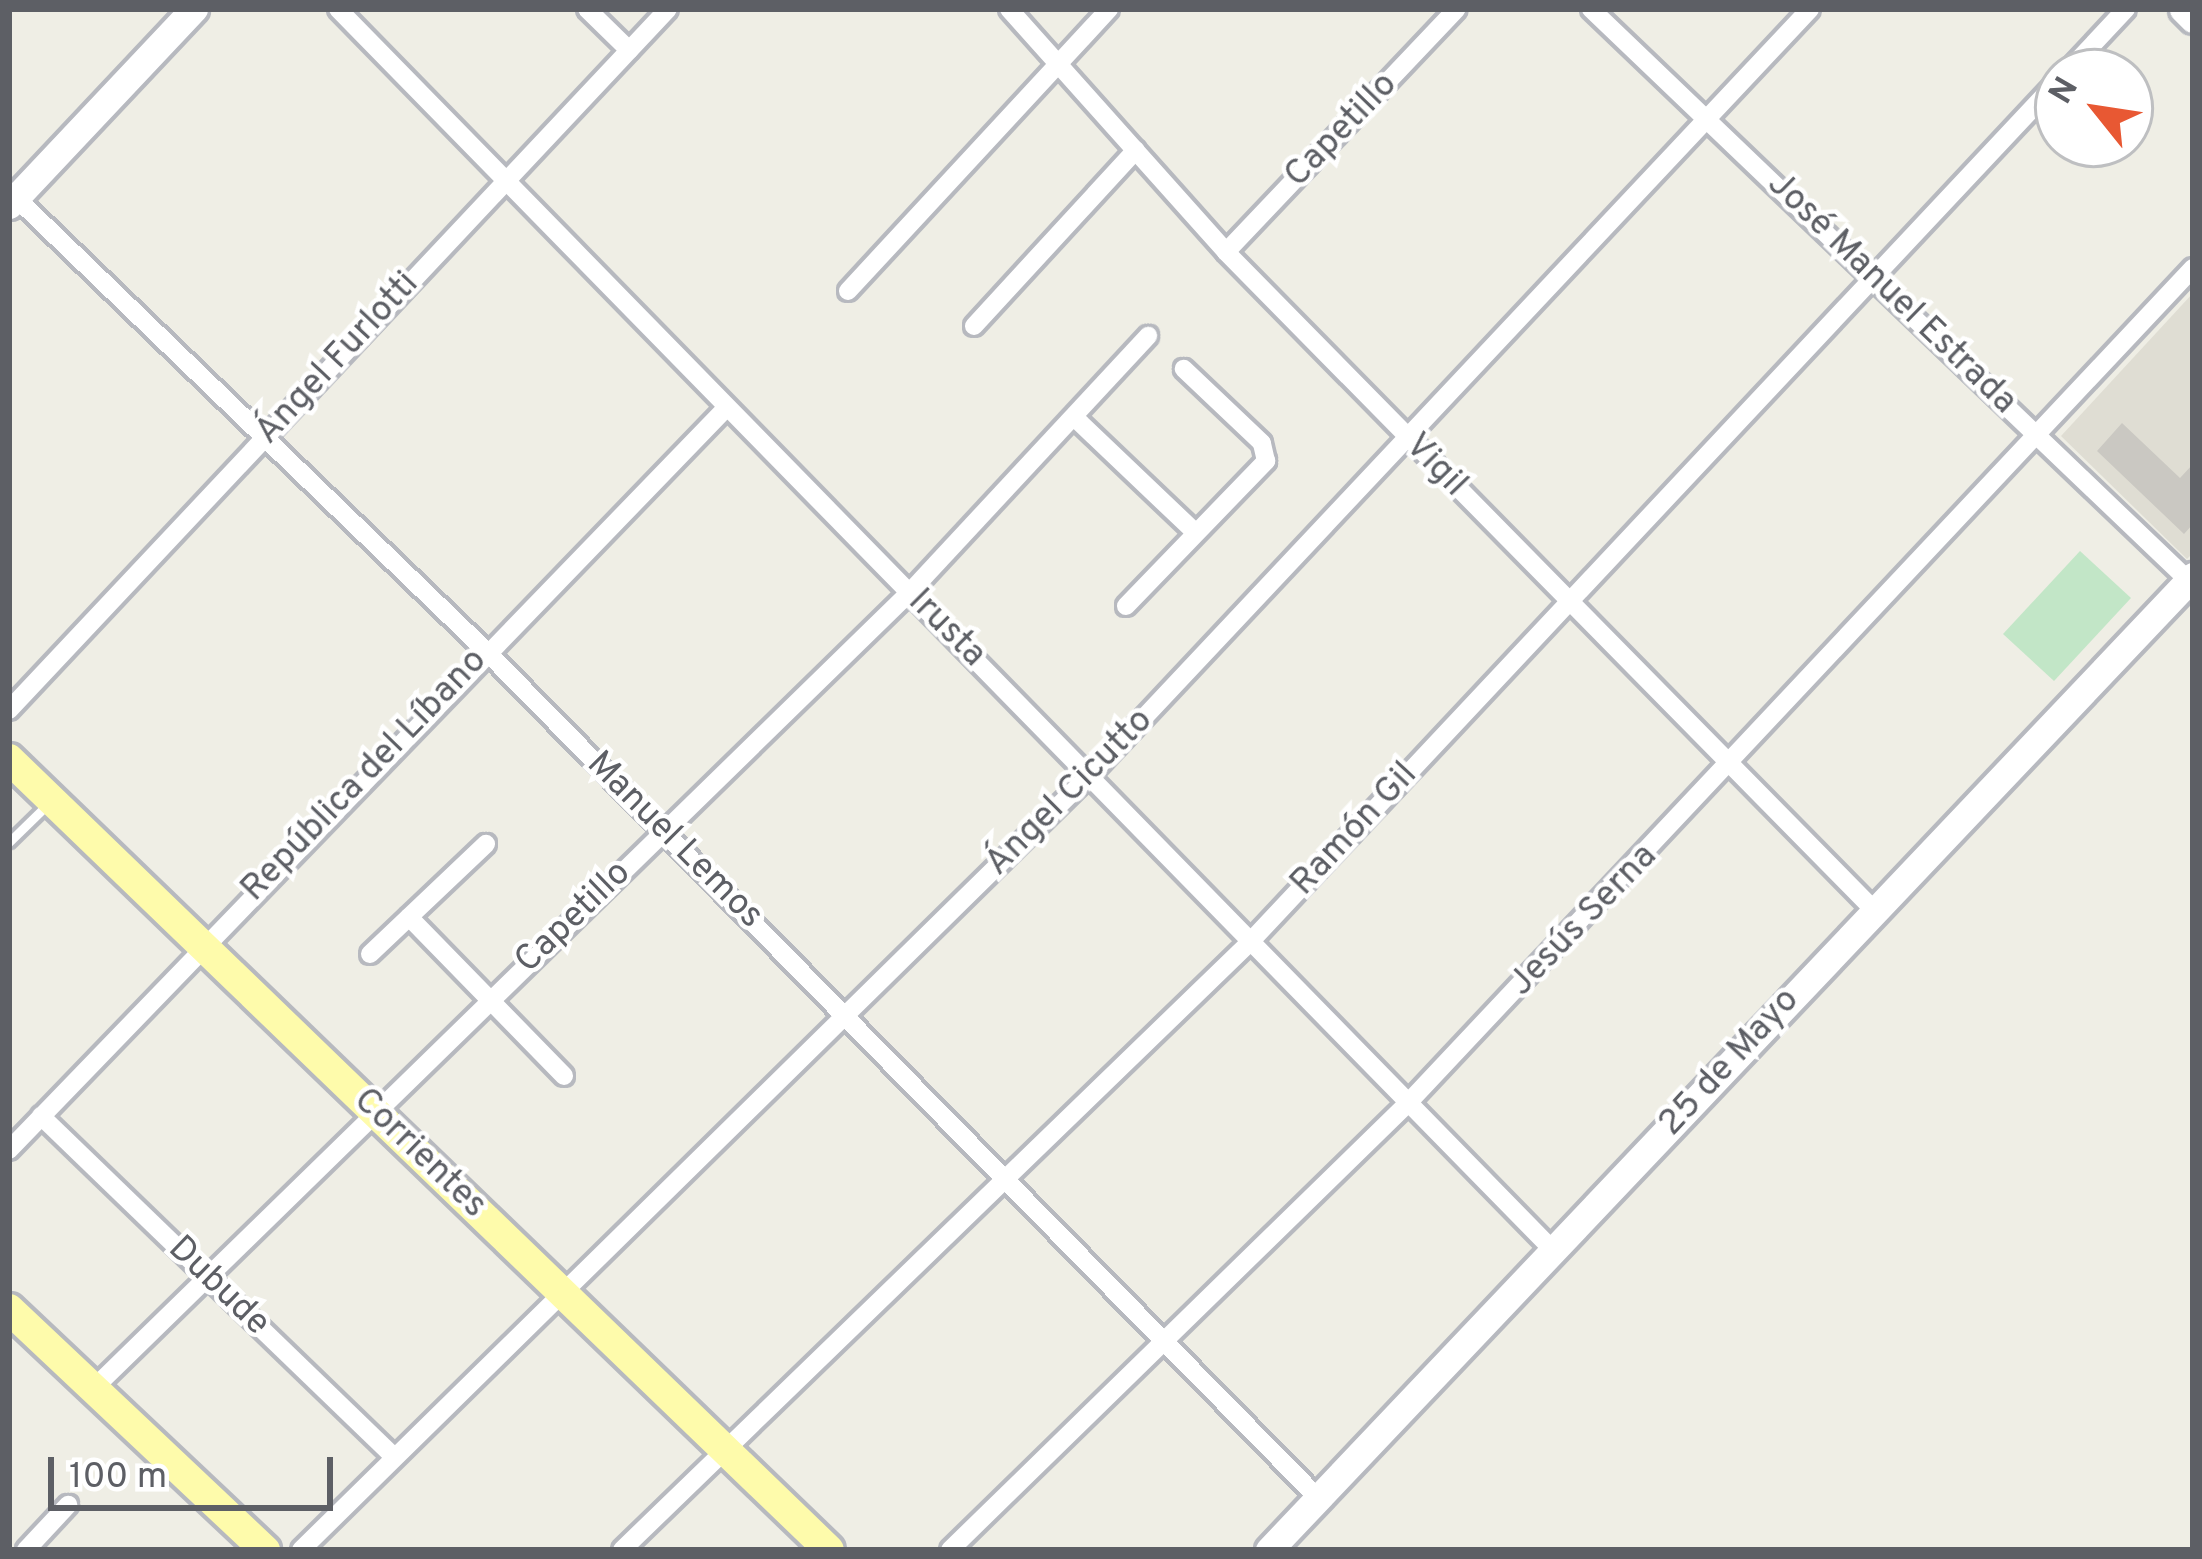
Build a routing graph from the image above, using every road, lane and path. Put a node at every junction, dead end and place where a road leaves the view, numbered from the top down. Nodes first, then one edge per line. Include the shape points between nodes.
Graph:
1 (194, 9) edge
2 (338, 9) edge
3 (587, 9) edge
4 (668, 9) edge
5 (1009, 9) edge
6 (1109, 9) edge
7 (1457, 9) edge
8 (1591, 9) edge
9 (1810, 9) edge
10 (2126, 9) edge
11 (2183, 9) edge
12 (2193, 19) edge
13 (2089, 48) edge
14 (629, 50) junction
15 (1060, 62) junction
16 (2034, 106) edge
17 (1708, 119) junction
18 (1136, 150) junction
19 (506, 179) junction
20 (11, 198) edge
21 (1226, 252) junction
22 (2193, 268) edge
23 (1873, 276) junction
24 (848, 290) dead end
25 (974, 326) dead end
26 (1148, 336) dead end
27 (1184, 369) dead end
28 (727, 406) junction
29 (1074, 417) junction
30 (2036, 434) junction
31 (266, 436) junction
32 (1409, 440) junction
33 (1196, 533) junction
34 (2191, 578) edge
35 (910, 592) junction
36 (1569, 602) junction
37 (1126, 607) dead end
38 (485, 650) junction
39 (9, 710) edge
40 (9, 759) edge
41 (1732, 767) junction
42 (1090, 775) junction
43 (52, 801) junction
44 (664, 831) junction
45 (9, 842) edge
46 (486, 844) dead end
47 (1874, 910) junction
48 (409, 917) junction
49 (1251, 941) junction
50 (203, 944) junction
51 (370, 955) dead end
52 (490, 1000) junction
53 (848, 1015) junction
54 (565, 1076) dead end
55 (1408, 1103) junction
56 (377, 1112) junction
57 (41, 1116) junction
58 (9, 1150) edge
59 (1007, 1180) junction
60 (1553, 1250) junction
61 (208, 1277) junction
62 (558, 1290) junction
63 (9, 1309) edge
64 (1167, 1342) junction
65 (93, 1389) junction
66 (722, 1448) junction
67 (394, 1457) junction
68 (1318, 1498) junction
69 (68, 1504) dead end
70 (26, 1550) edge
71 (265, 1550) edge
72 (301, 1550) edge
73 (622, 1550) edge
74 (829, 1550) edge
75 (950, 1550) edge
76 (1269, 1550) edge

1 - 20 street
2 - 19 street, Irusta
3 - 14 street
4 - 14 street, Ángel Furlotti
5 - 15 street, Vigil
6 - 15 street
7 - 21 street, Capetillo
8 - 17 street, José Manuel Estrada
9 - 17 street, Ángel Cicutto
10 - 13 street
11 - 12 street
14 - 19 street, Ángel Furlotti
15 - 18 street, Vigil
15 - 24 street
16 - 23 street, Ramón Gil
17 - 23 street, José Manuel Estrada
17 - 32 street, Ángel Cicutto
18 - 21 street, Vigil
18 - 25 street
19 - 28 street, Irusta
19 - 31 street, Ángel Furlotti
20 - 31 street, Manuel Lemos
21 - 32 street, Vigil
22 - 30 street, Jesús Serna
23 - 30 street, José Manuel Estrada
23 - 36 street, Ramón Gil
26 - 29 street, Capetillo
27 - 33 street via 1262,443 1266,461
28 - 35 street, Irusta
28 - 38 street, República del Líbano
29 - 33 street
29 - 35 street, Capetillo
30 - 34 street, José Manuel Estrada
30 - 41 street, Jesús Serna
31 - 38 street, Manuel Lemos
31 - 39 street, Ángel Furlotti
32 - 36 street, Vigil
32 - 42 street, Ángel Cicutto
33 - 37 street
34 - 47 street, 25 de Mayo
35 - 42 street, Irusta
35 - 44 street, Capetillo
36 - 41 street, Vigil
36 - 49 street, Ramón Gil
38 - 44 street, Manuel Lemos
38 - 50 street, República del Líbano
40 - 43 main road, Corrientes
41 - 47 street, Vigil
41 - 55 street, Jesús Serna
42 - 49 street, Irusta
42 - 53 street, Ángel Cicutto
43 - 45 lane
43 - 50 main road, Corrientes
44 - 52 street, Capetillo
44 - 53 street, Manuel Lemos
46 - 48 street
47 - 60 street, 25 de Mayo
48 - 51 street
48 - 52 street
49 - 55 street, Irusta
49 - 59 street, Ramón Gil
50 - 56 main road, Corrientes
50 - 57 street, República del Líbano
52 - 54 street
52 - 56 street, Capetillo
53 - 59 street, Manuel Lemos
53 - 62 street, Ángel Cicutto
55 - 60 street, Irusta
55 - 64 street, Jesús Serna
56 - 61 street, Capetillo
56 - 62 main road, Corrientes
57 - 58 street, República del Líbano
57 - 61 street, Dubude
59 - 64 street, Manuel Lemos
59 - 66 street, Ramón Gil
60 - 68 street, 25 de Mayo
61 - 65 street, Capetillo
61 - 67 street, Dubude
62 - 66 main road, Corrientes
62 - 67 street, Ángel Cicutto
63 - 65 main road
64 - 68 street, Manuel Lemos
64 - 75 street, Jesús Serna
65 - 71 main road
66 - 73 street, Ramón Gil
66 - 74 main road, Corrientes
67 - 72 street, Ángel Cicutto
68 - 76 street, 25 de Mayo
69 - 70 street

